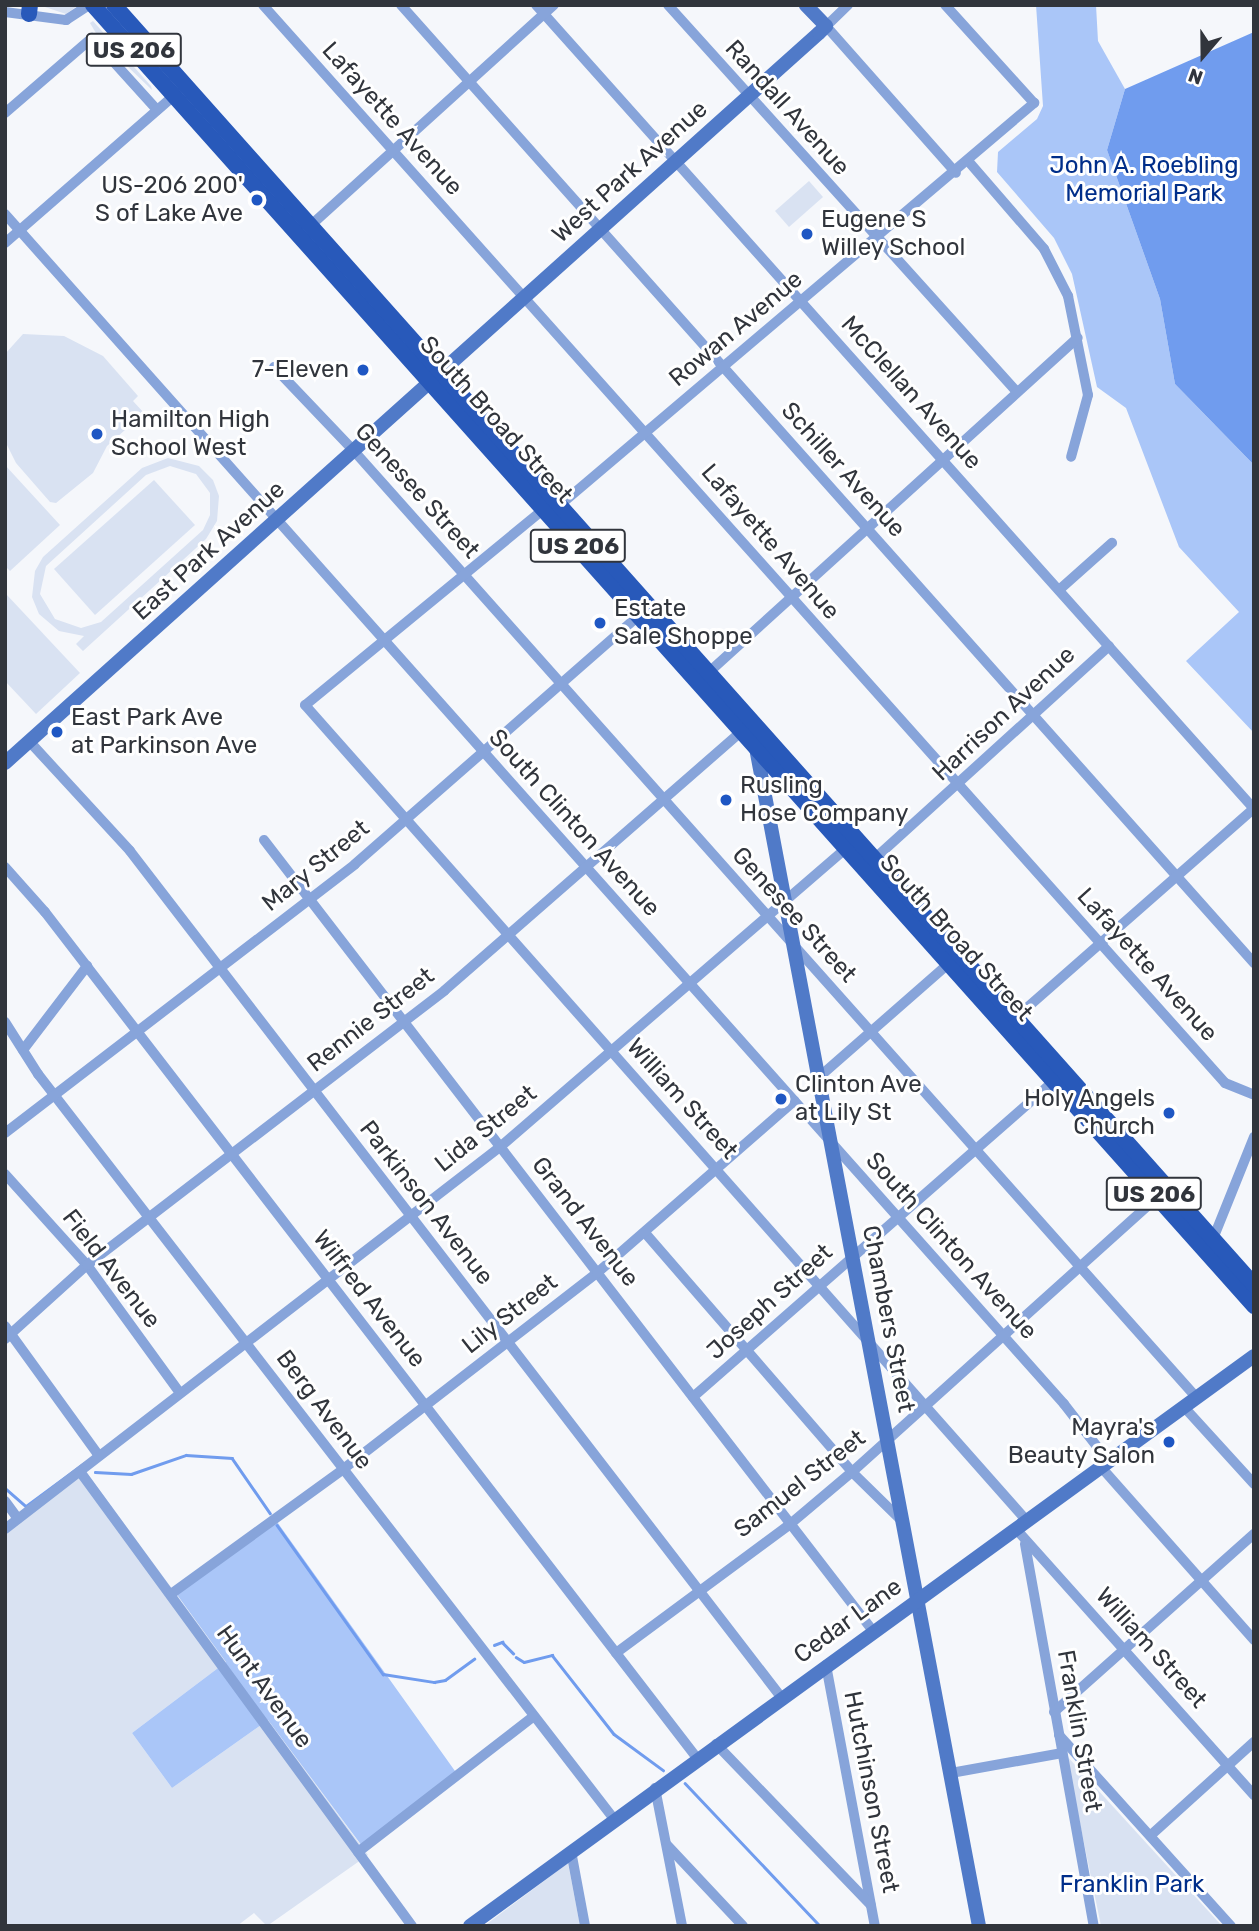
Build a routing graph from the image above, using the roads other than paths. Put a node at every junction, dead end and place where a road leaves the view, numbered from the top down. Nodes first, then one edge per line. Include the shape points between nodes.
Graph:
1 (91, 5) edge
2 (114, 5) edge
3 (262, 5) edge
4 (401, 5) edge
5 (536, 5) edge
6 (554, 5) edge
7 (668, 5) edge
8 (806, 5) edge
9 (848, 5) edge
10 (945, 5) edge
11 (30, 10) edge
12 (5, 12) edge
13 (544, 14) junction
14 (826, 26) junction
15 (468, 81) junction
16 (180, 90) junction
17 (748, 97) junction
18 (157, 110) junction
19 (5, 113) edge
20 (391, 149) junction
21 (675, 160) junction
22 (969, 162) junction
23 (956, 173) junction
24 (5, 214) edge
25 (310, 226) junction
26 (601, 229) junction
27 (19, 230) junction
28 (878, 239) junction
29 (5, 243) edge
30 (525, 298) junction
31 (800, 302) junction
32 (1078, 338) junction
33 (274, 367) dead end
34 (724, 368) junction
35 (436, 376) junction
36 (1017, 392) junction
37 (645, 432) junction
38 (354, 451) junction
39 (1071, 457) dead end
40 (945, 462) junction
41 (552, 507) junction
42 (276, 521) junction
43 (868, 530) junction
44 (1112, 543) dead end
45 (463, 575) junction
46 (1059, 590) junction
47 (792, 599) junction
48 (639, 615) junction
49 (383, 641) junction
50 (1109, 646) junction
51 (708, 673) junction
52 (561, 684) junction
53 (305, 705) joint
54 (730, 707) junction
55 (1032, 714) junction
56 (747, 726) junction
57 (29, 741) junction
58 (755, 745) junction
59 (483, 752) junction
60 (5, 763) edge
61 (958, 785) junction
62 (665, 802) junction
63 (1253, 808) edge
64 (407, 819) junction
65 (264, 840) dead end
66 (847, 848) junction
67 (869, 864) junction
68 (5, 867) edge
69 (585, 867) junction
70 (1177, 877) junction
71 (309, 899) junction
72 (784, 902) junction
73 (768, 916) junction
74 (508, 934) junction
75 (793, 945) junction
76 (1100, 946) junction
77 (1254, 962) edge
78 (948, 964) junction
79 (87, 966) junction
80 (219, 970) junction
81 (689, 984) junction
82 (404, 1021) junction
83 (1010, 1022) junction
84 (5, 1023) edge
85 (137, 1032) junction
86 (870, 1032) junction
87 (23, 1050) junction
88 (612, 1051) junction
89 (1059, 1077) junction
90 (818, 1079) junction
91 (313, 1090) junction
92 (54, 1094) junction
93 (1254, 1095) edge
94 (794, 1101) junction
95 (5, 1133) edge
96 (1254, 1137) edge
97 (830, 1142) junction
98 (500, 1147) junction
99 (975, 1151) junction
100 (231, 1153) junction
101 (716, 1169) junction
102 (5, 1174) edge
103 (1157, 1197) junction
104 (149, 1216) junction
105 (897, 1216) junction
106 (410, 1217) junction
107 (646, 1234) junction
108 (1213, 1239) junction
109 (852, 1256) junction
110 (87, 1265) junction
111 (1079, 1266) junction
112 (597, 1273) junction
113 (328, 1280) junction
114 (819, 1285) junction
115 (1254, 1285) edge
116 (1254, 1306) edge
117 (7, 1333) edge
118 (1002, 1335) junction
119 (868, 1339) junction
120 (247, 1342) junction
121 (507, 1343) junction
122 (748, 1353) junction
123 (1254, 1356) edge
124 (180, 1394) junction
125 (693, 1397) junction
126 (1197, 1398) junction
127 (925, 1404) junction
128 (425, 1406) junction
129 (1184, 1406) junction
130 (888, 1440) junction
131 (99, 1456) junction
132 (1105, 1464) junction
133 (342, 1470) junction
134 (852, 1472) junction
135 (81, 1473) junction
136 (1254, 1484) edge
137 (5, 1501) edge
138 (18, 1519) junction
139 (904, 1524) junction
140 (789, 1525) junction
141 (1021, 1525) junction
142 (5, 1529) edge
143 (1254, 1534) edge
144 (1025, 1544) junction
145 (1201, 1581) junction
146 (697, 1590) junction
147 (171, 1594) junction
148 (918, 1600) junction
149 (873, 1631) junction
150 (1254, 1640) edge
151 (1124, 1650) junction
152 (616, 1653) junction
153 (826, 1665) junction
154 (781, 1697) junction
155 (1054, 1712) junction
156 (534, 1716) junction
157 (1059, 1735) junction
158 (1254, 1742) edge
159 (716, 1744) junction
160 (1062, 1753) junction
161 (697, 1758) junction
162 (1228, 1765) junction
163 (951, 1773) junction
164 (655, 1788) junction
165 (1254, 1796) edge
166 (614, 1819) junction
167 (1151, 1835) junction
168 (667, 1845) junction
169 (571, 1851) junction
170 (358, 1852) junction
171 (871, 1906) junction
172 (412, 1926) edge
173 (470, 1926) edge
174 (585, 1926) edge
175 (682, 1926) edge
176 (743, 1926) edge
177 (875, 1926) edge
178 (979, 1926) edge
179 (1094, 1926) edge
180 (1231, 1926) edge

1 - 11 street via 66,20
1 - 16 main road, South Broad Street / US 206
2 - 16 main road, South Broad Street / US 206
3 - 20 street, Lafayette Avenue
4 - 15 street, Schiller Avenue
5 - 13 street, McClellan Avenue
6 - 13 street
7 - 17 street, Randall Avenue
8 - 14 street
9 - 14 street, West Park Avenue
10 - 22 street, Rowan Avenue via 1034,103
11 - 12 street
13 - 15 street
13 - 21 street, McClellan Avenue
14 - 17 street, West Park Avenue
14 - 23 street
15 - 20 street
15 - 26 street, Schiller Avenue
16 - 18 street
16 - 25 main road, South Broad Street / US 206
16 - 35 main road, South Broad Street / US 206
17 - 21 street, West Park Avenue
17 - 28 street, Randall Avenue
18 - 19 street via 92,38
18 - 27 street
20 - 25 street
20 - 30 street, Lafayette Avenue
21 - 26 street, West Park Avenue
21 - 31 street, McClellan Avenue
22 - 23 street, Rowan Avenue
22 - 32 street via 1049,257 1068,296
23 - 28 street, Rowan Avenue
24 - 27 street, South Clinton Avenue
25 - 35 main road, South Broad Street / US 206
26 - 30 street, West Park Avenue
26 - 34 street, Schiller Avenue
27 - 29 street
27 - 42 street, South Clinton Avenue
28 - 31 street, Rowan Avenue
28 - 36 street, Randall Avenue
30 - 35 street, West Park Avenue
30 - 37 street, Lafayette Avenue
31 - 34 street, Rowan Avenue
31 - 40 street, McClellan Avenue
32 - 36 street
32 - 39 street via 1088,395
33 - 38 street, Genesee Street
34 - 37 street, Rowan Avenue
34 - 43 street, Schiller Avenue
35 - 38 street, East Park Avenue
35 - 41 main road, South Broad Street / US 206
36 - 40 street
37 - 41 street, Rowan Avenue
37 - 47 street, Lafayette Avenue
38 - 42 street, East Park Avenue
38 - 45 street, Genesee Street
40 - 43 street
40 - 46 street, McClellan Avenue
41 - 45 street, Rowan Avenue
41 - 48 main road, South Broad Street / US 206
41 - 51 main road, South Broad Street / US 206
42 - 49 street, South Clinton Avenue
42 - 57 street, East Park Avenue
43 - 47 street
43 - 55 street, Schiller Avenue
44 - 46 street
45 - 49 street, Rowan Avenue
45 - 52 street, Genesee Street
46 - 50 street, McClellan Avenue
47 - 51 street
47 - 61 street, Lafayette Avenue
48 - 52 street, Mary Street
48 - 54 main road, South Broad Street / US 206
49 - 53 street, Rowan Avenue
49 - 59 street, South Clinton Avenue
50 - 55 street, Harrison Avenue
50 - 63 street, McClellan Avenue
51 - 54 main road, South Broad Street / US 206
52 - 59 street, Mary Street
52 - 62 street, Genesee Street
53 - 64 street, William Street
54 - 56 main road, South Broad Street / US 206
55 - 61 street, Harrison Avenue
55 - 70 street, Schiller Avenue
56 - 58 main road, South Broad Street / US 206
56 - 62 street, Rennie Street
56 - 67 main road, South Broad Street / US 206
57 - 60 street, East Park Avenue
57 - 80 street, Parkinson Avenue via 130,851
58 - 66 main road, South Broad Street / US 206
58 - 72 street, Chambers Street
59 - 64 street, Mary Street
59 - 69 street, South Clinton Avenue
61 - 67 street, Harrison Avenue
61 - 76 street, Lafayette Avenue
62 - 69 street, Rennie Street
62 - 73 street, Genesee Street
63 - 70 street
64 - 71 street, Mary Street
64 - 74 street, William Street
65 - 71 street, Grand Avenue
66 - 67 main road, South Broad Street / US 206
66 - 72 street, Lida Street
67 - 78 main road, South Broad Street / US 206
67 - 83 main road, South Broad Street / US 206
68 - 79 street, Wilfred Avenue
69 - 74 street, Rennie Street
69 - 81 street, South Clinton Avenue
70 - 76 street
70 - 77 street, Schiller Avenue
71 - 80 street, Mary Street
71 - 82 street, Grand Avenue
72 - 73 street, Lida Street
72 - 75 street, Chambers Street
73 - 75 street, Genesee Street
73 - 81 street, Lida Street
74 - 82 street, Rennie Street
74 - 88 street, William Street
75 - 86 street, Genesee Street
75 - 90 street, Chambers Street
76 - 83 street
76 - 93 street, Lafayette Avenue via 1225,1083
78 - 83 main road, South Broad Street / US 206
78 - 86 street
79 - 85 street, Wilfred Avenue
79 - 87 street
80 - 85 street, Mary Street
80 - 91 street, Parkinson Avenue
81 - 88 street, Lida Street
81 - 94 street, South Clinton Avenue
82 - 91 street, Rennie Street
82 - 98 street, Grand Avenue
83 - 89 main road, South Broad Street / US 206
84 - 87 street, Berg Avenue
85 - 92 street, Mary Street
85 - 100 street, Wilfred Avenue
86 - 90 street
86 - 99 street, Genesee Street
87 - 92 street, Berg Avenue
88 - 98 street, Lida Street
88 - 101 street, William Street
89 - 99 street, Joseph Street
89 - 103 main road, South Broad Street / US 206
89 - 108 main road, South Broad Street / US 206
90 - 97 street, Chambers Street
91 - 100 street, Rennie Street
91 - 106 street, Parkinson Avenue
92 - 95 street, Mary Street
92 - 104 street, Berg Avenue
94 - 97 street, South Clinton Avenue
94 - 101 street, Lily Street
96 - 108 street
97 - 105 street, South Clinton Avenue
97 - 109 street, Chambers Street
98 - 106 street, Lida Street
98 - 112 street, Grand Avenue
99 - 105 street, Joseph Street
99 - 111 street, Genesee Street
100 - 104 street, Rennie Street
100 - 113 street, Wilfred Avenue
101 - 107 street, Lily Street
101 - 114 street, William Street
102 - 110 street, Field Avenue
103 - 111 street, Samuel Street
103 - 116 main road, South Broad Street / US 206
104 - 110 street, Rennie Street
104 - 120 street, Berg Avenue
105 - 109 street, Joseph Street
105 - 118 street, South Clinton Avenue
106 - 113 street, Lida Street
106 - 121 street, Parkinson Avenue
107 - 112 street, Lily Street
107 - 122 street
108 - 115 main road, South Broad Street / US 206
109 - 114 street, Joseph Street
109 - 119 street, Chambers Street
110 - 117 street, Rennie Street
110 - 124 street, Field Avenue
111 - 118 street, Samuel Street
111 - 126 street, Genesee Street
112 - 121 street, Lily Street
112 - 125 street, Grand Avenue
113 - 120 street, Lida Street
113 - 128 street, Wilfred Avenue
114 - 119 street, William Street
114 - 122 street, Joseph Street
117 - 131 street
118 - 127 street, Samuel Street
118 - 132 street, South Clinton Avenue
119 - 127 street, William Street
119 - 130 street, Chambers Street
120 - 124 street, Lida Street
120 - 133 street, Berg Avenue
121 - 128 street, Lily Street
121 - 146 street, Parkinson Avenue
122 - 125 street, Joseph Street
122 - 134 street
123 - 126 street, Cedar Lane
124 - 131 street, Lida Street
125 - 140 street, Grand Avenue
126 - 129 street, Cedar Lane
127 - 130 street, Samuel Street
127 - 141 street, William Street
128 - 133 street, Lily Street
128 - 152 street, Wilfred Avenue
129 - 132 street, Cedar Lane
129 - 136 street
130 - 134 street, Samuel Street
130 - 139 street, Chambers Street
131 - 135 street, Lida Street
132 - 141 street, Cedar Lane
132 - 145 street, South Clinton Avenue
133 - 147 street, Lily Street
133 - 156 street, Berg Avenue
134 - 139 street
134 - 140 street, Samuel Street
135 - 138 street, Lida Street
135 - 147 street, Hunt Avenue
137 - 138 street
138 - 142 street, Lida Street
139 - 148 street, Chambers Street
140 - 146 street, Samuel Street
140 - 149 street, Grand Avenue
141 - 144 street, William Street
141 - 148 street, Cedar Lane
143 - 145 street
144 - 151 street, William Street
144 - 155 street, Franklin Street
145 - 150 street, South Clinton Avenue
145 - 151 street
146 - 152 street, Samuel Street
146 - 154 street, Parkinson Avenue
147 - 170 street, Hunt Avenue
148 - 149 street, Cedar Lane
148 - 163 street, Chambers Street
149 - 153 street, Cedar Lane
151 - 155 street
151 - 162 street, William Street
152 - 161 street, Wilfred Avenue
153 - 154 street, Cedar Lane
153 - 171 street, Hutchinson Street
154 - 159 street, Cedar Lane
155 - 157 street, Franklin Street
156 - 166 street, Berg Avenue
156 - 170 street
157 - 160 street, Franklin Street
157 - 167 street
158 - 162 street
159 - 161 street, Cedar Lane
159 - 171 street
160 - 163 street
160 - 179 street, Franklin Street
161 - 164 street, Cedar Lane
162 - 165 street, William Street
162 - 167 street
163 - 178 street, Chambers Street
164 - 166 street, Cedar Lane
164 - 168 street
166 - 169 street, Cedar Lane
167 - 180 street
168 - 175 street
168 - 176 street
169 - 173 street, Cedar Lane
169 - 174 street
170 - 172 street, Hunt Avenue
171 - 177 street, Hutchinson Street

